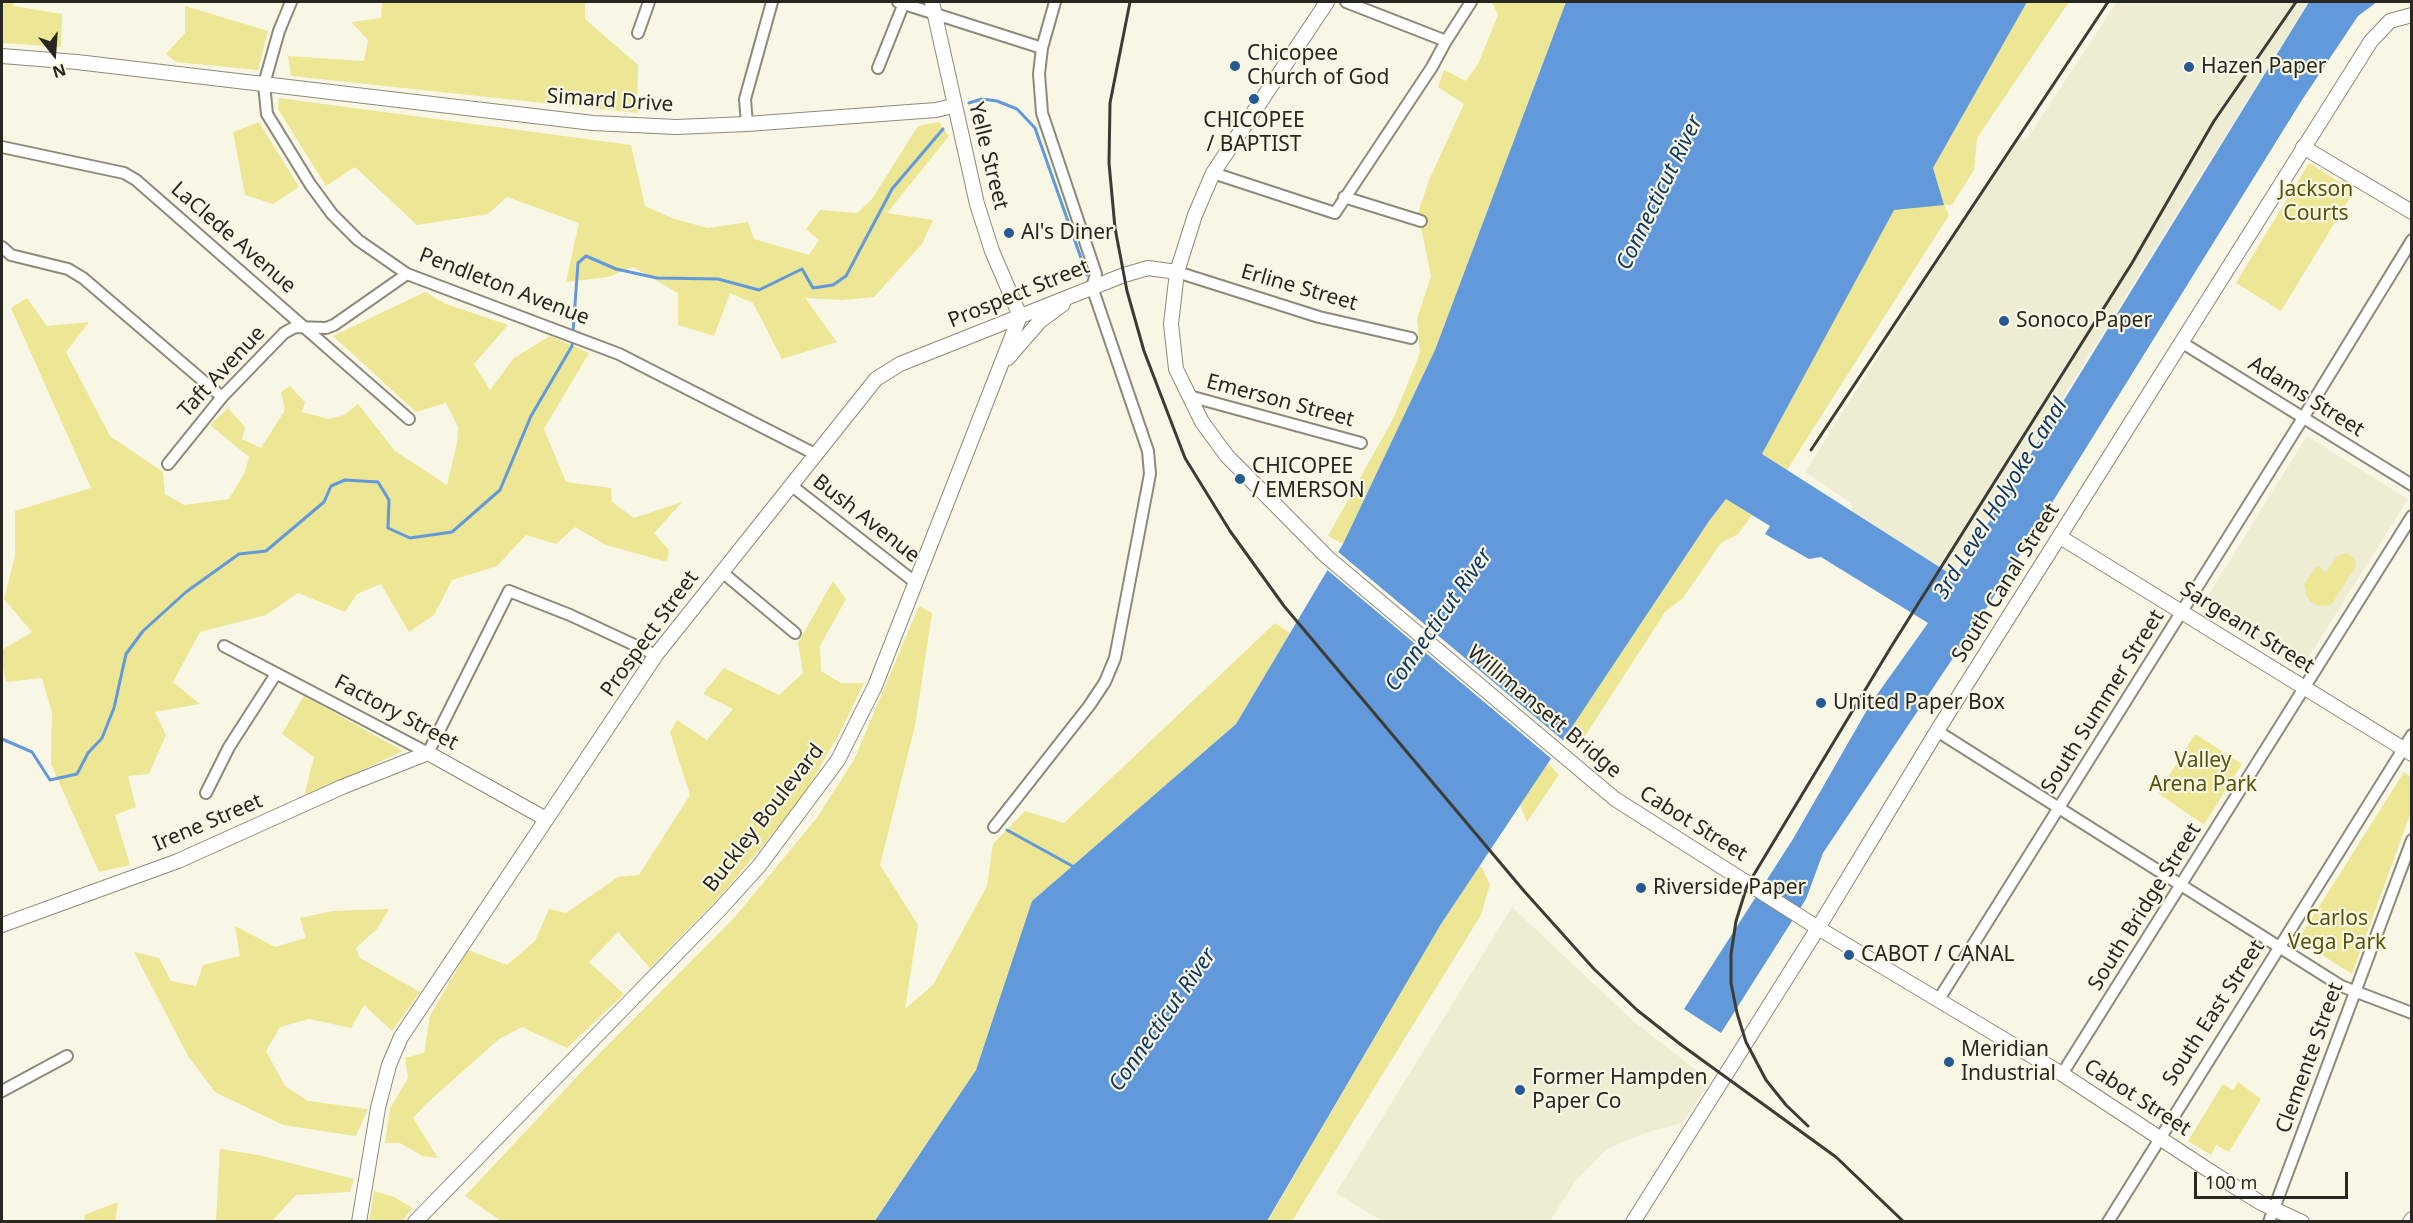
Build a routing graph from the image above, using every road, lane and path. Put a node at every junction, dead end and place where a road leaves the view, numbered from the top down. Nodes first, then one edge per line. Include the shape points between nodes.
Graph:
1 (291, 2) edge
2 (649, 2) edge
3 (772, 2) edge
4 (901, 2) edge
5 (1055, 2) edge
6 (1327, 2) edge
7 (1346, 2) edge
8 (1471, 2) edge
9 (933, 8) edge
10 (2412, 15) edge
11 (638, 33) dead end
12 (1446, 41) junction
13 (1042, 48) junction
14 (2, 56) edge
15 (878, 68) dead end
16 (264, 84) junction
17 (953, 106) junction
18 (747, 124) junction
19 (2, 147) edge
20 (2303, 147) junction
21 (1213, 173) junction
22 (1344, 197) junction
23 (2412, 212) edge
24 (1421, 221) dead end
25 (2412, 240) edge
26 (2, 247) edge
27 (1177, 272) junction
28 (407, 274) junction
29 (1092, 287) junction
30 (1078, 293) junction
31 (1020, 315) junction
32 (307, 326) junction
33 (1411, 338) dead end
34 (2181, 342) junction
35 (998, 371) junction
36 (1189, 396) junction
37 (222, 397) junction
38 (409, 418) dead end
39 (2303, 418) junction
40 (1361, 443) dead end
41 (817, 455) junction
42 (168, 464) dead end
43 (2412, 485) edge
44 (792, 486) junction
45 (2412, 516) edge
46 (2060, 537) junction
47 (722, 572) junction
48 (916, 583) junction
49 (2182, 612) junction
50 (795, 633) dead end
51 (224, 646) dead end
52 (656, 655) junction
53 (276, 674) junction
54 (2304, 688) junction
55 (1937, 731) junction
56 (2412, 735) edge
57 (2407, 752) edge
58 (428, 753) junction
59 (206, 793) dead end
60 (1615, 799) joint
61 (2061, 807) junction
62 (546, 819) junction
63 (994, 827) dead end
64 (2412, 840) edge
65 (2183, 884) junction
66 (1812, 924) junction
67 (2, 925) edge
68 (2280, 946) junction
69 (2355, 992) junction
70 (1939, 999) junction
71 (2412, 1013) edge
72 (67, 1056) dead end
73 (2062, 1074) junction
74 (2, 1091) edge
75 (2159, 1137) junction
76 (2271, 1215) edge
77 (359, 1221) edge
78 (415, 1221) edge
79 (1633, 1221) edge
80 (2108, 1221) edge
81 (2302, 1221) edge

1 - 16 street
2 - 11 street
3 - 18 street via 745,99
4 - 9 street
4 - 15 street
5 - 13 street
6 - 21 street, Willimansett Bridge
7 - 12 street
8 - 12 street
9 - 13 street
9 - 17 street, Yelle Street
10 - 20 street, South Canal Street via 2390,21 2371,41
12 - 22 street
13 - 29 street via 1042,113 1096,274
14 - 16 street
16 - 18 street, Simard Drive via 593,123 676,128
16 - 28 street, Pendleton Avenue via 267,114 332,214 358,240
17 - 18 street, Simard Drive
17 - 31 street, Yelle Street via 989,242
19 - 32 street, LaClede Avenue via 124,173 136,180
20 - 23 street
20 - 34 street, South Canal Street
21 - 22 street via 1335,213
21 - 27 street, Willimansett Bridge
22 - 24 street
25 - 39 street, South Summer Street
26 - 37 street via 11,255 68,269 83,278
27 - 29 street, Prospect Street via 1148,268
27 - 33 street, Erline Street via 1319,317
27 - 36 street, Willimansett Bridge via 1172,351
28 - 32 street, Taft Avenue via 334,325
28 - 41 street, Pendleton Avenue via 619,354
29 - 30 street, Prospect Street
29 - 63 street via 1148,451 1149,474 1136,555 1115,658 1105,682
30 - 31 street, Prospect Street
30 - 35 street via 1040,321
31 - 35 street, Buckley Boulevard
31 - 41 street, Prospect Street via 886,371
32 - 37 street, Taft Avenue via 284,333
32 - 38 street, LaClede Avenue
34 - 39 street, Adams Street
34 - 46 street, South Canal Street
35 - 48 street, Buckley Boulevard
36 - 40 street, Emerson Street
36 - 60 street, Willimansett Bridge via 1227,456 1327,557
37 - 42 street, Taft Avenue
39 - 43 street, Adams Street
39 - 49 street, South Summer Street
41 - 44 street, Prospect Street
44 - 47 street, Prospect Street
44 - 48 street, Bush Avenue
45 - 54 street, South Bridge Street
46 - 49 street, Sargeant Street
46 - 55 street, South Canal Street
47 - 50 street
47 - 52 street, Prospect Street
48 - 78 street, Buckley Boulevard via 876,686 838,760 759,866
49 - 54 street, Sargeant Street
49 - 61 street, South Summer Street
51 - 53 street, Factory Street
52 - 58 street via 509,591
52 - 62 street, Prospect Street
53 - 58 street, Factory Street
53 - 59 street via 229,747
54 - 57 street, Sargeant Street
54 - 65 street, South Bridge Street
55 - 61 street
55 - 66 street, South Canal Street
56 - 57 street, South East Street
57 - 68 street, South East Street
58 - 62 street, Factory Street
58 - 67 street, Irene Street via 178,861
60 - 66 street, Cabot Street
61 - 65 street
61 - 70 street, South Summer Street
62 - 77 street, Prospect Street via 401,1037 378,1107
64 - 69 street, Clemente Street
65 - 68 street
65 - 73 street, South Bridge Street
66 - 70 street, Cabot Street
66 - 79 street, South Canal Street
68 - 69 street
68 - 75 street, South East Street
69 - 71 street
69 - 76 street, Clemente Street
70 - 73 street, Cabot Street
72 - 74 street
73 - 75 street, Cabot Street
75 - 76 street, Cabot Street
75 - 80 street, South East Street
76 - 81 street, Cabot Street

